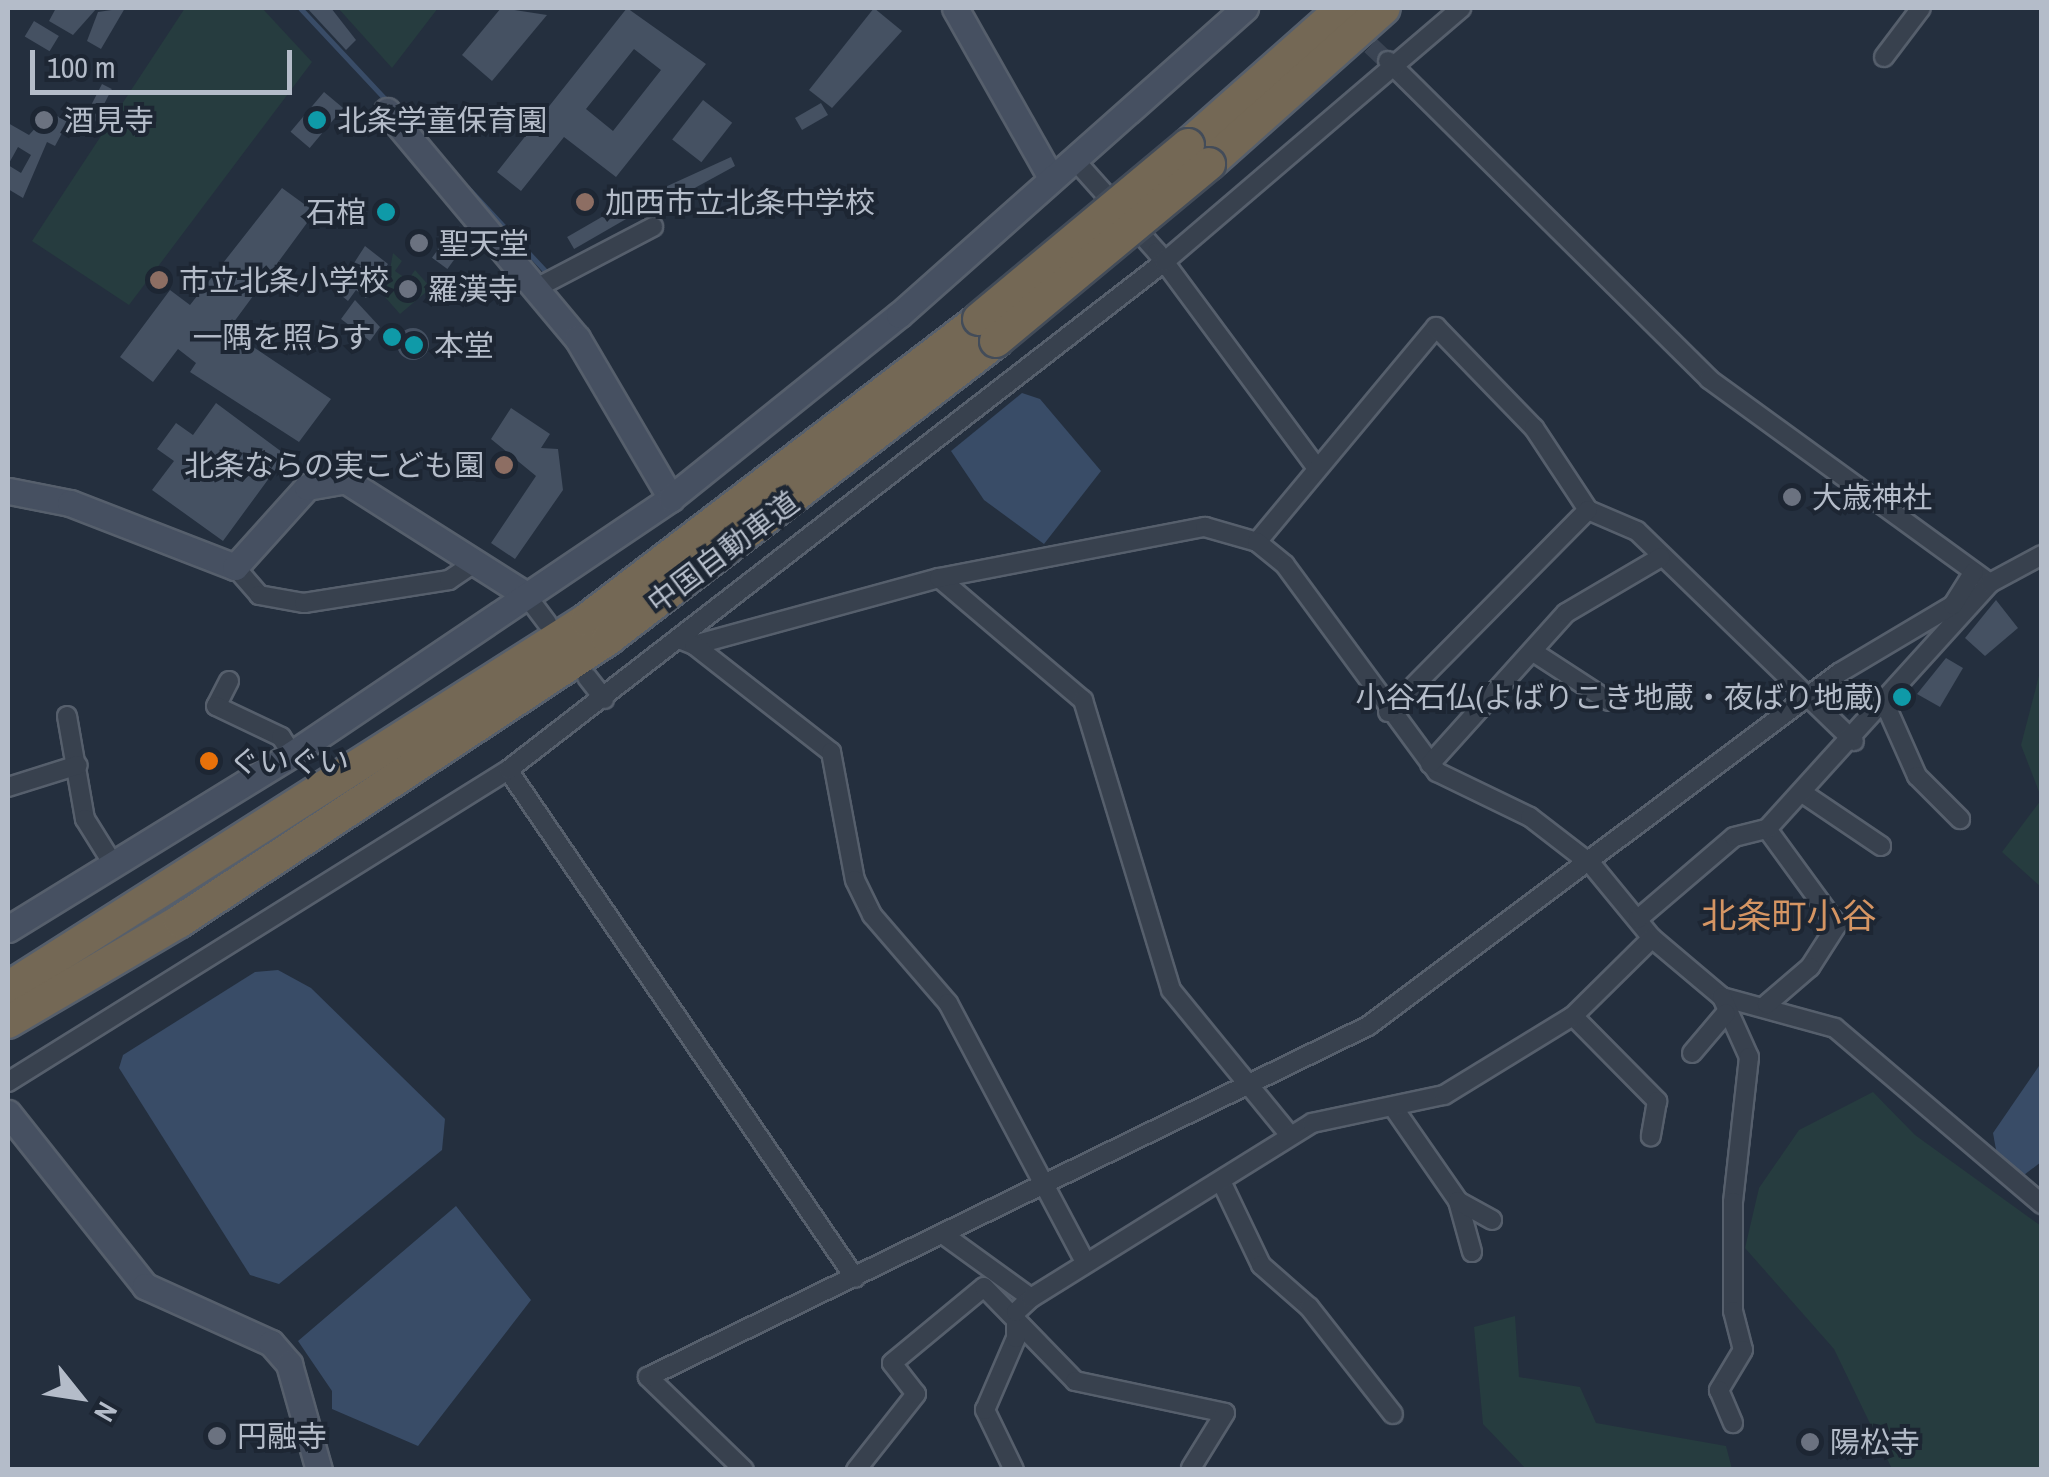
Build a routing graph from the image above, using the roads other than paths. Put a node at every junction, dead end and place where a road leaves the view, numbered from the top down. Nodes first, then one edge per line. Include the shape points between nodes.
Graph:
1 (955, 8) edge
2 (1245, 8) edge
3 (1343, 8) edge
4 (1384, 8) edge
5 (1461, 8) edge
6 (1921, 8) edge
7 (1884, 57) dead end
8 (1391, 65) junction
9 (386, 111) dead end
10 (1198, 154) junction
11 (1073, 158) junction
12 (1051, 178) junction
13 (653, 227) dead end
14 (1164, 262) junction
15 (538, 288) junction
16 (1316, 467) junction
17 (8, 491) edge
18 (671, 498) junction
19 (1588, 510) junction
20 (1258, 542) junction
21 (2042, 554) edge
22 (1661, 557) junction
23 (476, 562) junction
24 (236, 567) junction
25 (1974, 572) junction
26 (940, 578) junction
27 (1990, 583) junction
28 (645, 593) junction
29 (526, 595) junction
30 (546, 623) dead end
31 (687, 642) junction
32 (1535, 654) junction
33 (587, 677) dead end
34 (228, 681) dead end
35 (604, 699) junction
36 (1608, 701) dead end
37 (1810, 703) junction
38 (1886, 706) junction
39 (1388, 712) junction
40 (67, 716) dead end
41 (1854, 741) junction
42 (292, 754) junction
43 (1430, 764) junction
44 (78, 765) junction
45 (508, 770) junction
46 (8, 787) edge
47 (1804, 794) junction
48 (1960, 818) dead end
49 (1767, 829) junction
50 (1881, 846) dead end
51 (112, 864) junction
52 (1592, 865) junction
53 (1638, 919) junction
54 (8, 928) edge
55 (1652, 938) junction
56 (8, 988) edge
57 (1767, 1004) junction
58 (1724, 1005) junction
59 (1573, 1016) junction
60 (8, 1022) edge
61 (1692, 1053) dead end
62 (8, 1082) edge
63 (1252, 1085) junction
64 (1394, 1108) junction
65 (8, 1112) edge
66 (1289, 1134) junction
67 (1650, 1136) dead end
68 (1220, 1182) junction
69 (1043, 1187) junction
70 (1458, 1201) junction
71 (2042, 1204) edge
72 (1492, 1220) dead end
73 (944, 1235) junction
74 (1472, 1252) dead end
75 (1084, 1260) junction
76 (855, 1278) junction
77 (1031, 1298) junction
78 (1016, 1312) junction
79 (1393, 1414) dead end
80 (1733, 1423) dead end
81 (1191, 1468) edge
82 (318, 1470) edge
83 (744, 1470) edge
84 (856, 1470) edge
85 (1014, 1470) edge

1 - 12 street
2 - 11 street
3 - 10 highway, 中国自動車道
4 - 10 highway, 中国自動車道
5 - 8 street
6 - 7 street
8 - 14 street
8 - 25 street via 1709,379
9 - 15 street
10 - 28 highway, 中国自動車道, bridge via 865,427
11 - 12 street
11 - 14 street
12 - 18 street via 899,316
13 - 15 street
14 - 16 street
14 - 31 street
15 - 18 street
16 - 19 street via 1436,327 1534,428
16 - 20 street
17 - 24 street via 70,503
18 - 29 street
19 - 22 street via 1637,531
19 - 39 street
20 - 26 street via 1205,527
20 - 39 street via 1285,565
21 - 27 street
22 - 32 street via 1566,613
22 - 37 street
23 - 24 street via 449,580 304,603 259,595
23 - 24 street via 367,486 322,479
23 - 29 street
25 - 27 street
25 - 37 street via 1953,605 1901,630
26 - 31 street
26 - 63 street via 1083,700 1170,990
27 - 38 street
28 - 56 highway, 中国自動車道
28 - 60 highway, 中国自動車道 via 418,769
29 - 30 street
29 - 42 street
31 - 35 street
31 - 69 street via 832,752 864,898 948,1003
32 - 36 street
32 - 43 street
33 - 35 street
34 - 42 street via 216,706 281,737
35 - 45 street
37 - 41 street
37 - 52 street
38 - 41 street
38 - 48 street via 1917,776
39 - 43 street
40 - 44 street
41 - 47 street
42 - 51 street
43 - 52 street via 1530,817
44 - 46 street
44 - 51 street via 85,819
45 - 62 street
45 - 76 street
47 - 49 street
47 - 50 street
49 - 53 street via 1734,836
49 - 57 street via 1837,925 1810,968
51 - 54 street
52 - 53 street
52 - 63 street via 1368,1026
53 - 55 street
55 - 58 street
55 - 59 street
57 - 58 street
57 - 71 street via 1835,1028
58 - 61 street
58 - 80 street via 1749,1057 1733,1202 1733,1311 1743,1350 1718,1390
59 - 64 street via 1444,1094
59 - 67 street via 1657,1101
63 - 66 street
63 - 69 street
64 - 66 street
64 - 70 street
65 - 82 street via 145,1286 272,1342 289,1364
66 - 68 street
68 - 75 street
68 - 79 street via 1261,1265 1309,1307
69 - 73 street
69 - 75 street
70 - 72 street
70 - 74 street
73 - 76 street
73 - 77 street
75 - 77 street
76 - 83 street via 648,1377
77 - 78 street
78 - 81 street via 1074,1381 1225,1413
78 - 84 street via 984,1287 892,1363 916,1394
78 - 85 street via 1016,1338 986,1410

